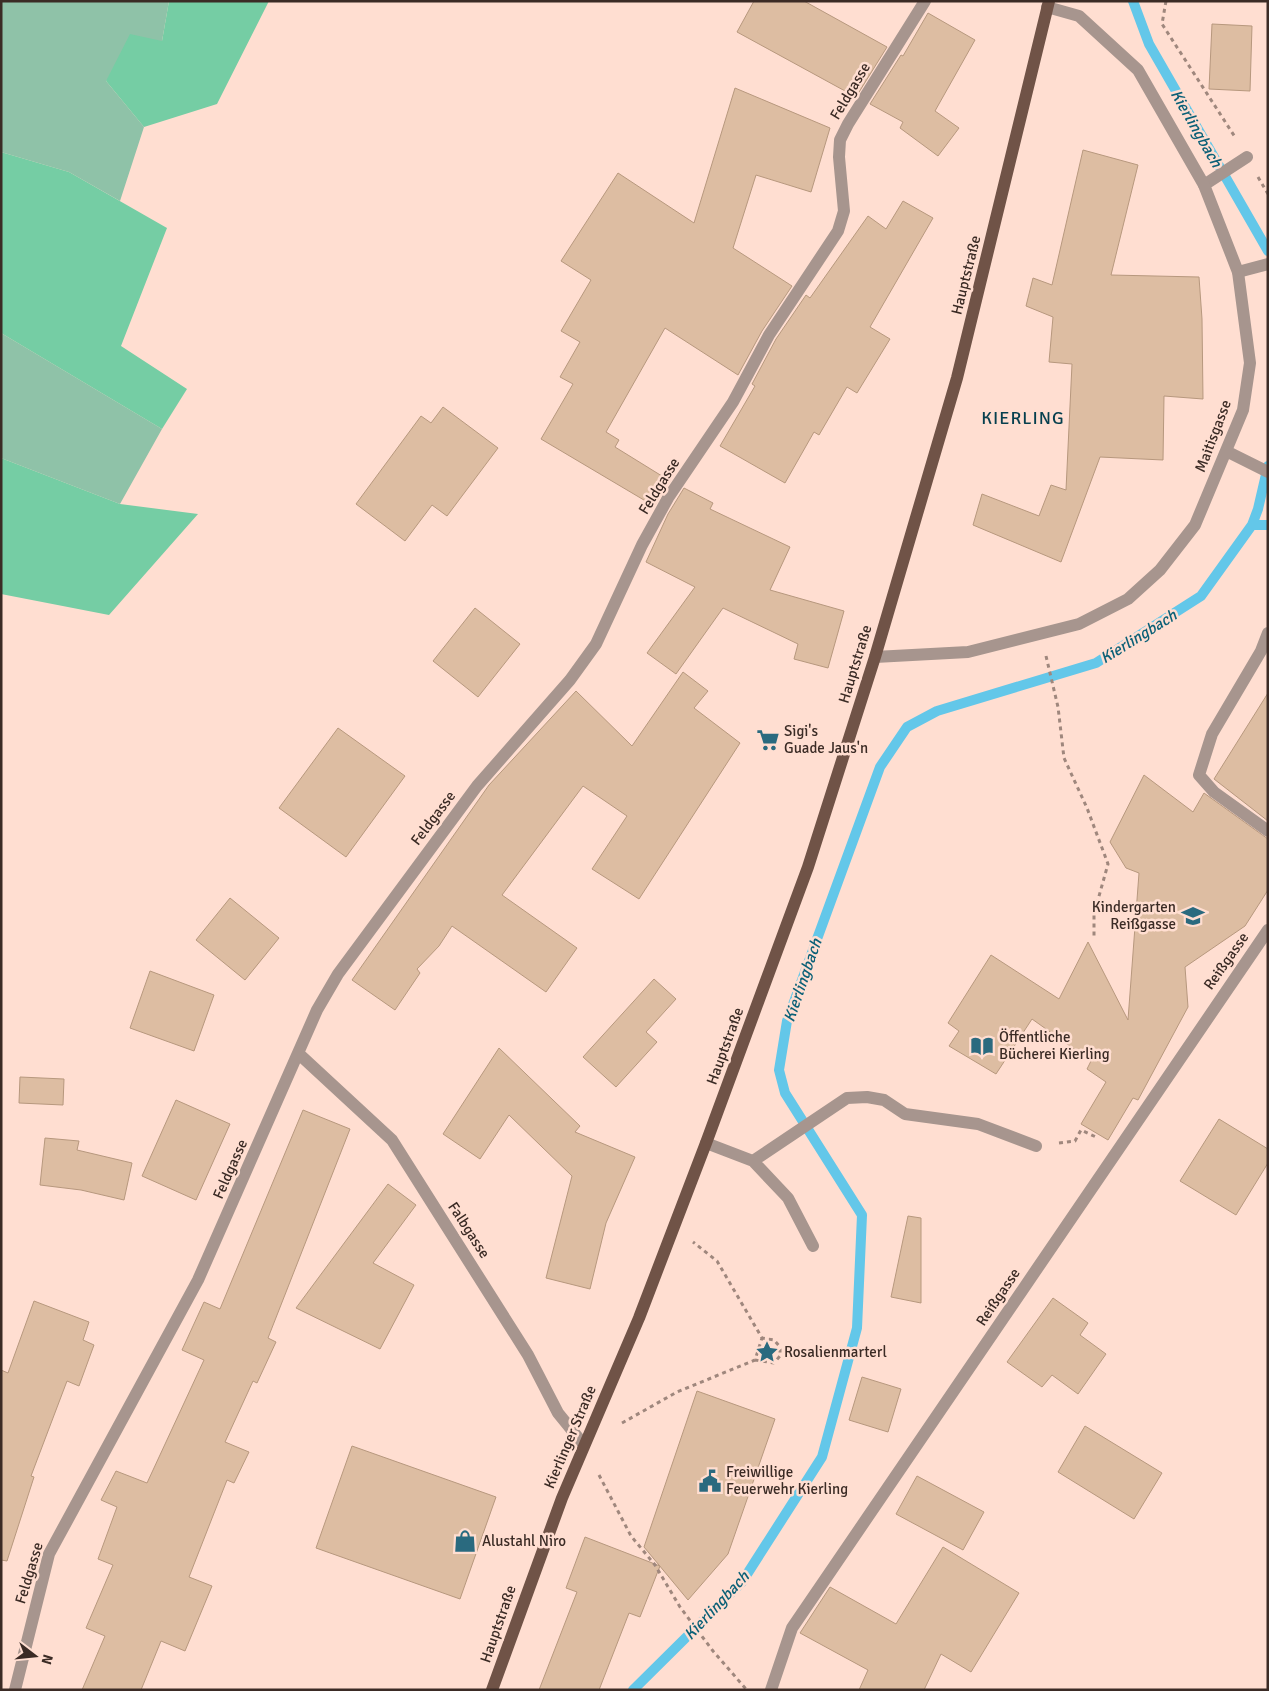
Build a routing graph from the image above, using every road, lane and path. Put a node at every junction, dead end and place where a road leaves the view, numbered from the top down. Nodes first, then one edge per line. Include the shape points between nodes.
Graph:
1 (925, 1) edge
2 (1166, 1) edge
3 (1048, 4) edge
4 (1247, 157) junction
5 (1204, 185) junction
6 (1268, 194) edge
7 (1268, 264) edge
8 (1238, 272) junction
9 (1226, 451) junction
10 (1268, 472) edge
11 (1268, 633) edge
12 (875, 657) junction
13 (1047, 661) dead end
14 (1268, 831) edge
15 (1268, 930) edge
16 (1094, 936) dead end
17 (299, 1054) junction
18 (706, 1143) junction
19 (1036, 1146) dead end
20 (753, 1161) junction
21 (674, 1228) junction
22 (813, 1246) dead end
23 (639, 1318) joint
24 (762, 1338) junction
25 (754, 1360) junction
26 (584, 1445) junction
27 (534, 1569) joint
28 (15, 1690) edge
29 (492, 1690) edge
30 (746, 1690) edge
31 (771, 1690) edge

1 - 17 street, Feldgasse via 840,140 844,211 838,231 770,336 733,402 668,498 642,545 596,644 570,680 477,786 338,974 317,1010
2 - 4 path via 1162,24
3 - 5 street, Maitisgasse via 1079,16 1138,70
3 - 12 main road, Hauptstraße via 957,378
4 - 5 street
4 - 6 path
5 - 8 street, Maitisgasse
7 - 8 street
8 - 9 street, Maitisgasse via 1250,363 1242,410
9 - 10 street
9 - 12 street, Maitisgasse via 1195,524 1160,570 1128,599 1079,624 968,652
11 - 14 street via 1261,651 1212,734 1199,775 1214,792
12 - 18 main road, Hauptstraße via 808,867
13 - 16 path via 1058,708 1064,758 1108,864 1094,914
15 - 31 street, Reißgasse via 792,1628
17 - 26 street, Falbgasse via 392,1140 528,1355 558,1413
17 - 28 street, Feldgasse via 198,1280 49,1554
18 - 20 street
18 - 21 main road, Hauptstraße
19 - 20 street via 978,1124 905,1114 884,1100 846,1098
20 - 22 street via 788,1198
21 - 23 main road, Hauptstraße
21 - 24 path via 717,1261
23 - 26 main road, Kierlinger Straße
24 - 25 path
24 - 25 path via 774,1340 780,1348 780,1356 774,1363
25 - 26 path via 677,1392
26 - 27 main road, Kierlinger Straße
26 - 30 path via 586,1461 601,1476 631,1536 655,1565 680,1607
27 - 29 main road, Hauptstraße

